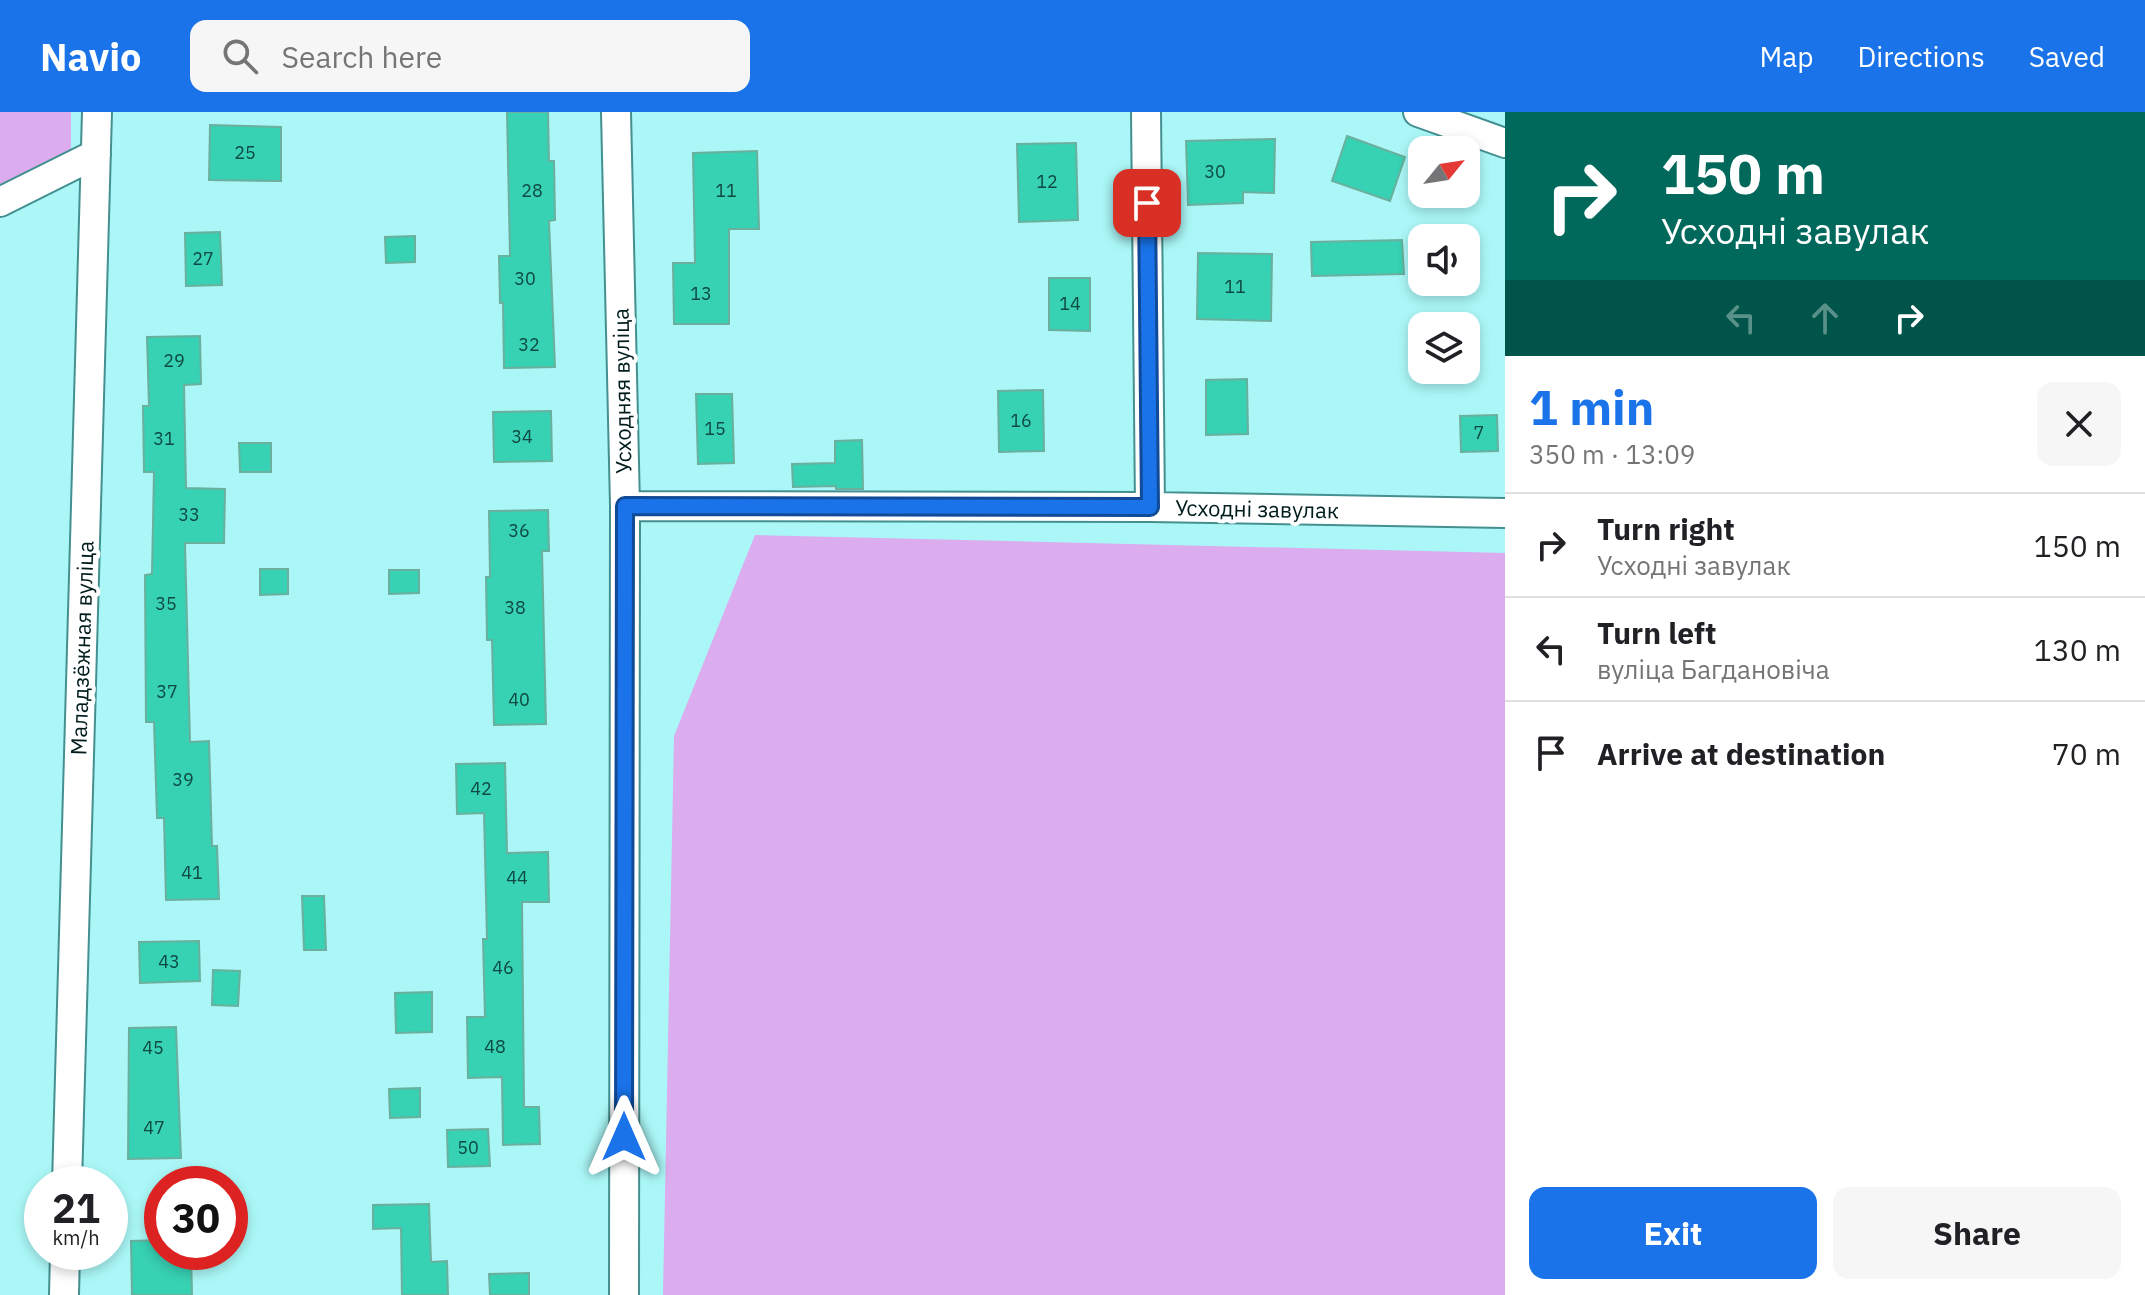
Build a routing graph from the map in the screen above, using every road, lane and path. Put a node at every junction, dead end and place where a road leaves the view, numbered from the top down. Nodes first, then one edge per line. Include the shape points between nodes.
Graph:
1 (97, 112) edge
2 (616, 112) edge
3 (1146, 112) edge
4 (1418, 112) edge
5 (1505, 143) edge
6 (96, 154) junction
7 (0, 202) edge
8 (625, 506) junction
9 (1150, 507) junction
10 (1505, 513) edge
11 (68, 1166) edge
12 (65, 1270) edge
13 (64, 1295) edge
14 (624, 1295) edge

1 - 6 street, Маладзёжная вуліца
2 - 8 street, Усходняя вуліца
3 - 9 street
4 - 5 street
6 - 7 street
6 - 11 street, Маладзёжная вуліца
8 - 9 street, Усходні завулак
8 - 14 street, Усходняя вуліца
9 - 10 street, Усходні завулак
12 - 13 street

